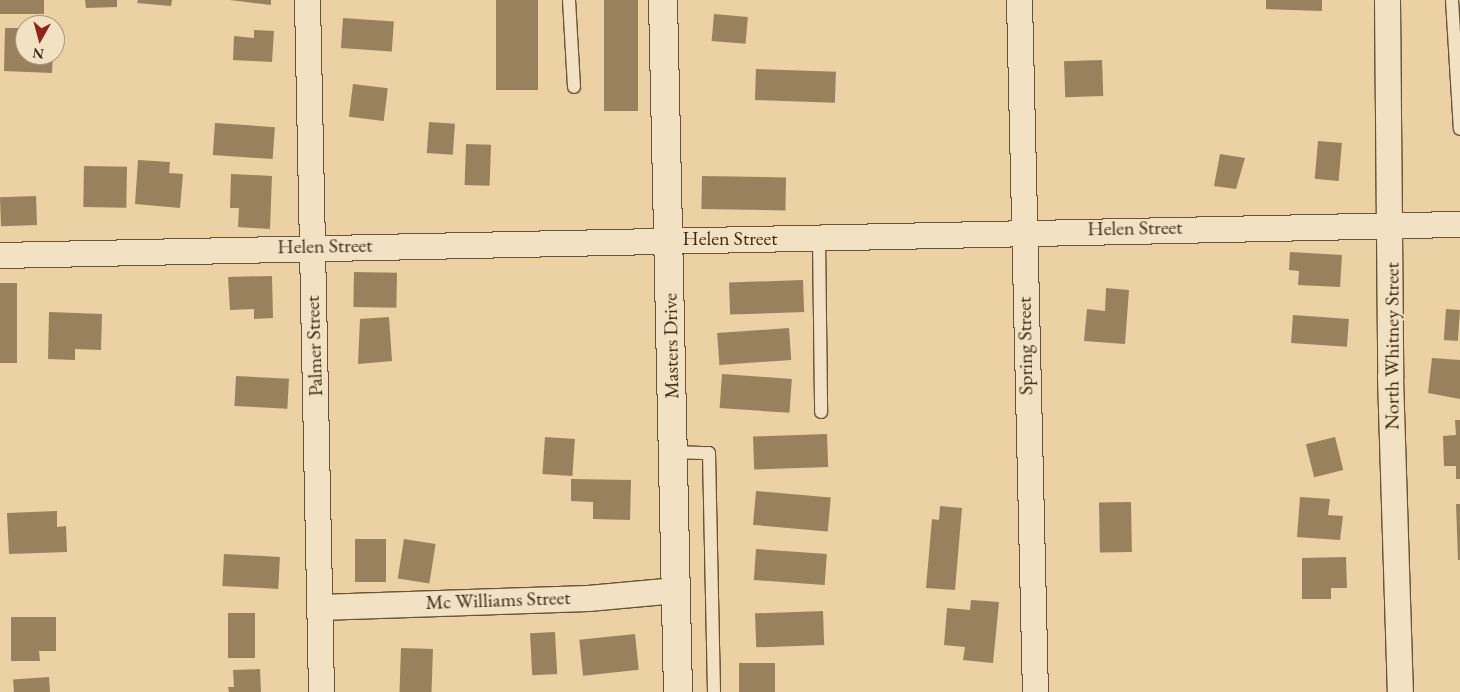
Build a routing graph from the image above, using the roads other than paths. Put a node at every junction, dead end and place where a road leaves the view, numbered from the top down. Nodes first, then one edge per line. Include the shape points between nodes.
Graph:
1 (307, 0) edge
2 (569, 0) edge
3 (663, 0) edge
4 (1018, 0) edge
5 (1387, 0) edge
6 (1452, 0) edge
7 (1459, 84) edge
8 (574, 87) dead end
9 (1460, 130) edge
10 (1390, 223) junction
11 (1460, 224) edge
12 (1022, 230) junction
13 (819, 237) junction
14 (668, 238) junction
15 (309, 246) junction
16 (0, 255) edge
17 (821, 412) dead end
18 (673, 452) junction
19 (676, 590) junction
20 (319, 607) junction
21 (320, 692) edge
22 (678, 692) edge
23 (714, 692) edge
24 (1035, 692) edge
25 (1400, 692) edge

1 - 15 street, Palmer Street
2 - 8 lane
3 - 14 street, Masters Drive
4 - 12 street, Spring Street
5 - 10 street, North Whitney Street
6 - 7 lane
7 - 9 lane
10 - 11 street, Helen Street
10 - 12 street, Helen Street
10 - 25 street, North Whitney Street
12 - 13 street, Helen Street
12 - 24 street, Spring Street
13 - 14 street, Helen Street
13 - 17 lane
14 - 15 street, Helen Street
14 - 18 street, Masters Drive
15 - 16 street, Helen Street
15 - 20 street, Palmer Street
18 - 19 street, Masters Drive
18 - 23 lane via 709,453
19 - 20 street, Mc Williams Street via 588,598
19 - 22 street, Masters Drive
20 - 21 street, Palmer Street

